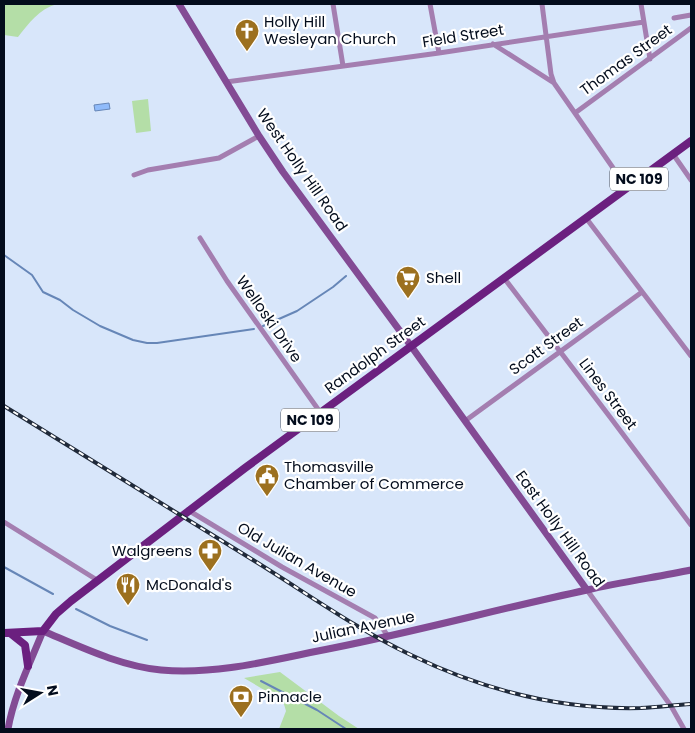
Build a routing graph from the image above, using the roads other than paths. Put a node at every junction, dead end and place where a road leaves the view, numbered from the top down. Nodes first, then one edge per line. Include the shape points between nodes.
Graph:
1 (179, 4) edge
2 (333, 4) edge
3 (430, 4) edge
4 (542, 4) edge
5 (641, 4) edge
6 (691, 15) edge
7 (674, 18) dead end
8 (644, 22) junction
9 (691, 28) edge
10 (546, 37) junction
11 (494, 44) junction
12 (438, 53) junction
13 (650, 59) junction
14 (343, 66) junction
15 (226, 82) junction
16 (554, 83) junction
17 (575, 112) junction
18 (259, 136) junction
19 (691, 141) edge
20 (673, 154) junction
21 (134, 175) dead end
22 (691, 180) edge
23 (627, 188) junction
24 (586, 218) junction
25 (200, 238) dead end
26 (504, 278) junction
27 (642, 292) junction
28 (411, 346) junction
29 (560, 351) junction
30 (691, 356) edge
31 (320, 412) junction
32 (465, 421) junction
33 (188, 510) junction
34 (4, 522) edge
35 (691, 526) edge
36 (691, 570) edge
37 (97, 580) junction
38 (587, 590) junction
39 (43, 631) junction
40 (7, 633) edge
41 (388, 636) junction
42 (28, 666) junction
43 (8, 729) edge
44 (684, 729) edge

1 - 15 street, West Holly Hill Road
2 - 14 street
3 - 12 street
4 - 10 street
5 - 8 street
6 - 7 street
8 - 10 street, Field Street
8 - 13 street
9 - 13 street, Thomas Street
10 - 11 street, Field Street
10 - 16 street
11 - 12 street, Field Street
11 - 16 street
12 - 14 street, Field Street
13 - 17 street, Thomas Street
14 - 15 street, Field Street
15 - 18 street, West Holly Hill Road
16 - 17 street
17 - 23 street
18 - 21 street via 218,158
18 - 28 street, West Holly Hill Road
19 - 20 main road, Randolph Street / NC 109
20 - 22 street
20 - 23 main road, Randolph Street / NC 109
23 - 24 main road, Randolph Street / NC 109
24 - 26 main road, Randolph Street / NC 109
24 - 27 street
25 - 31 street, Welloski Drive
26 - 28 main road, Randolph Street / NC 109
26 - 29 street, Lines Street
27 - 29 street, Scott Street
27 - 30 street
28 - 31 main road, Randolph Street / NC 109
28 - 32 street, East Holly Hill Road
29 - 32 street, Scott Street
29 - 35 street, Lines Street
31 - 33 main road, Randolph Street / NC 109
32 - 38 street, East Holly Hill Road
33 - 37 main road, Randolph Street / NC 109
33 - 41 street, Old Julian Avenue via 375,618
34 - 37 street
36 - 38 street, Julian Avenue
37 - 39 main road, Randolph Street / NC 109 via 56,614
38 - 41 street, Julian Avenue
38 - 44 street, East Holly Hill Road via 652,678
39 - 40 main road
39 - 41 street, Julian Avenue via 92,652 141,666 197,672 232,668
39 - 42 street
40 - 42 main road via 25,645
42 - 43 street

